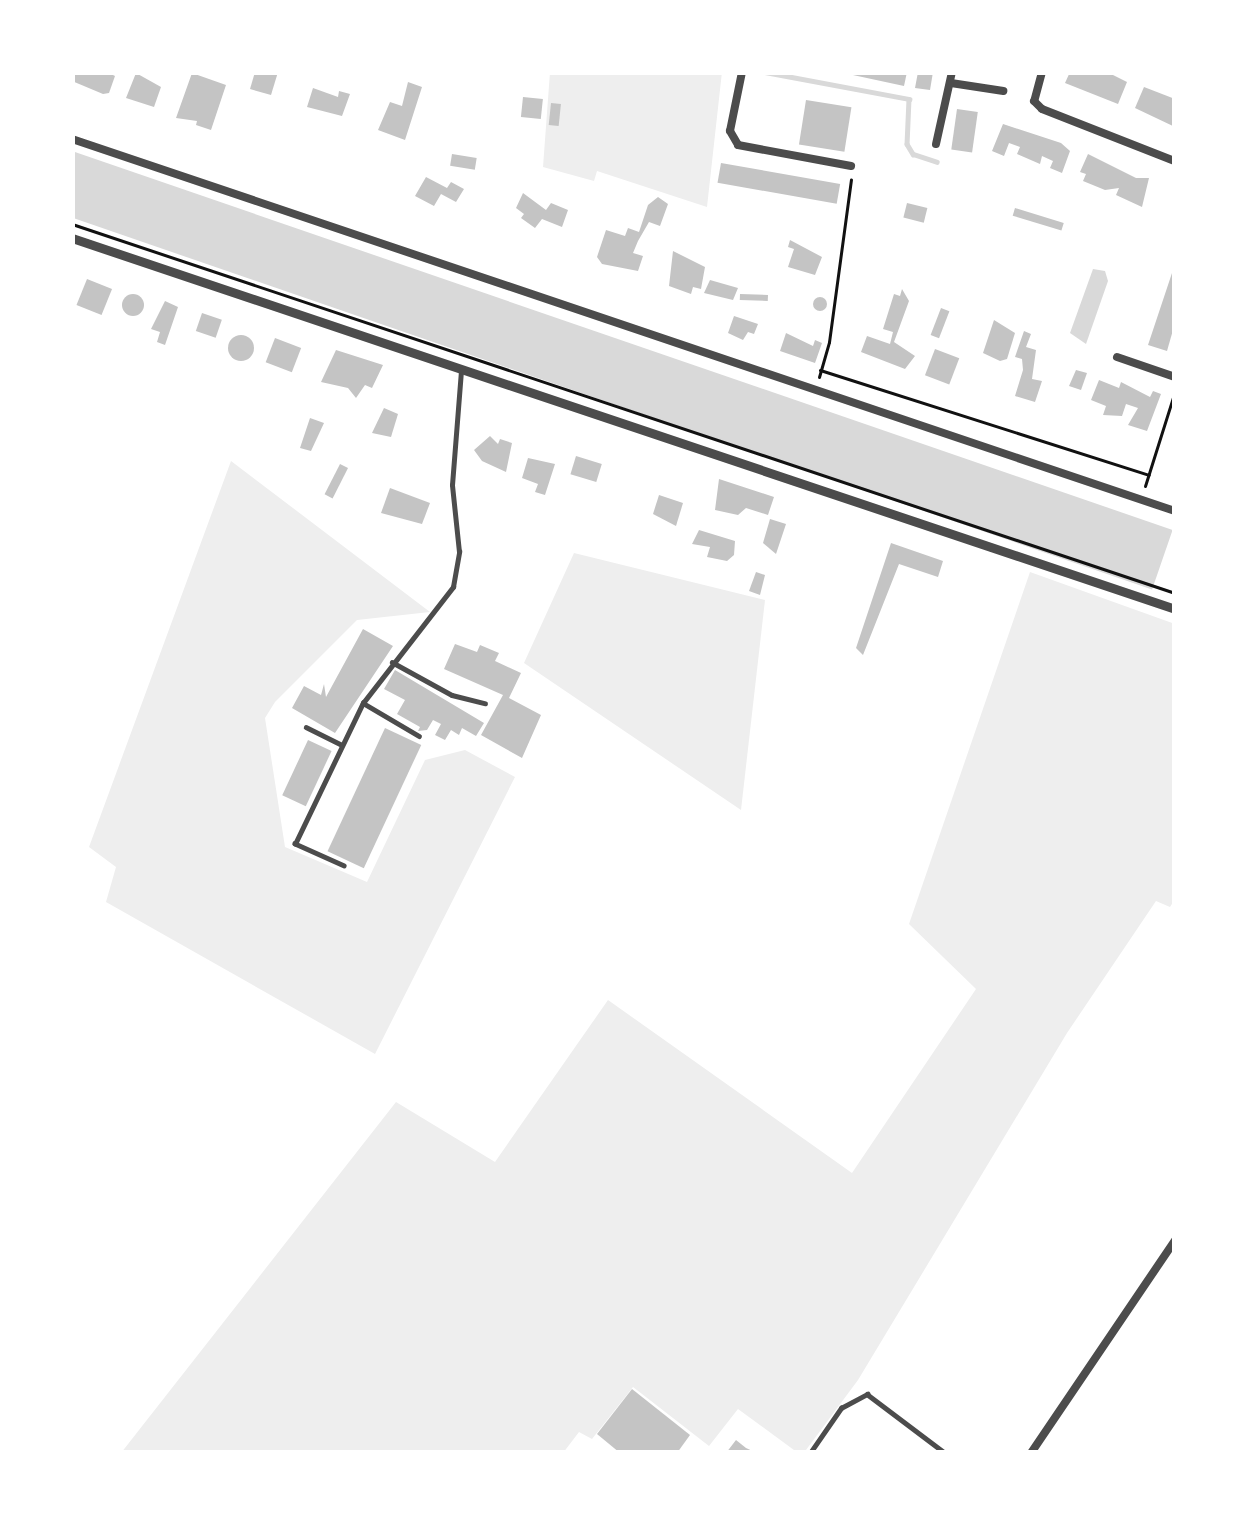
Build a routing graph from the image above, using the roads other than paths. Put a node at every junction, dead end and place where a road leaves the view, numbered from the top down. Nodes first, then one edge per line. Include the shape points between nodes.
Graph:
1 (742, 72) edge
2 (1042, 72) edge
3 (951, 77) edge
4 (1003, 91) dead end
5 (72, 139) edge
6 (936, 144) dead end
7 (1175, 161) edge
8 (851, 166) road end
9 (72, 238) edge
10 (1117, 357) dead end
11 (461, 371) junction
12 (1175, 377) edge
13 (1175, 511) edge
14 (1175, 609) edge
15 (392, 662) junction
16 (363, 703) junction
17 (485, 703) dead end
18 (306, 727) dead end
19 (419, 736) dead end
20 (342, 745) junction
21 (344, 866) dead end
22 (1175, 1240) edge
23 (810, 1453) edge
24 (945, 1453) edge
25 (1031, 1453) edge

1 - 8 street via 730,131 738,145
2 - 7 street via 1034,100 1042,109
3 - 4 street
3 - 6 street
5 - 13 street
9 - 11 street
10 - 12 street
11 - 14 street
11 - 15 lane via 452,485 458,570 442,603
15 - 16 lane
15 - 17 lane
16 - 19 lane
16 - 20 lane
18 - 20 lane
20 - 21 lane via 296,844
22 - 25 street
23 - 24 lane via 841,1408 867,1394

